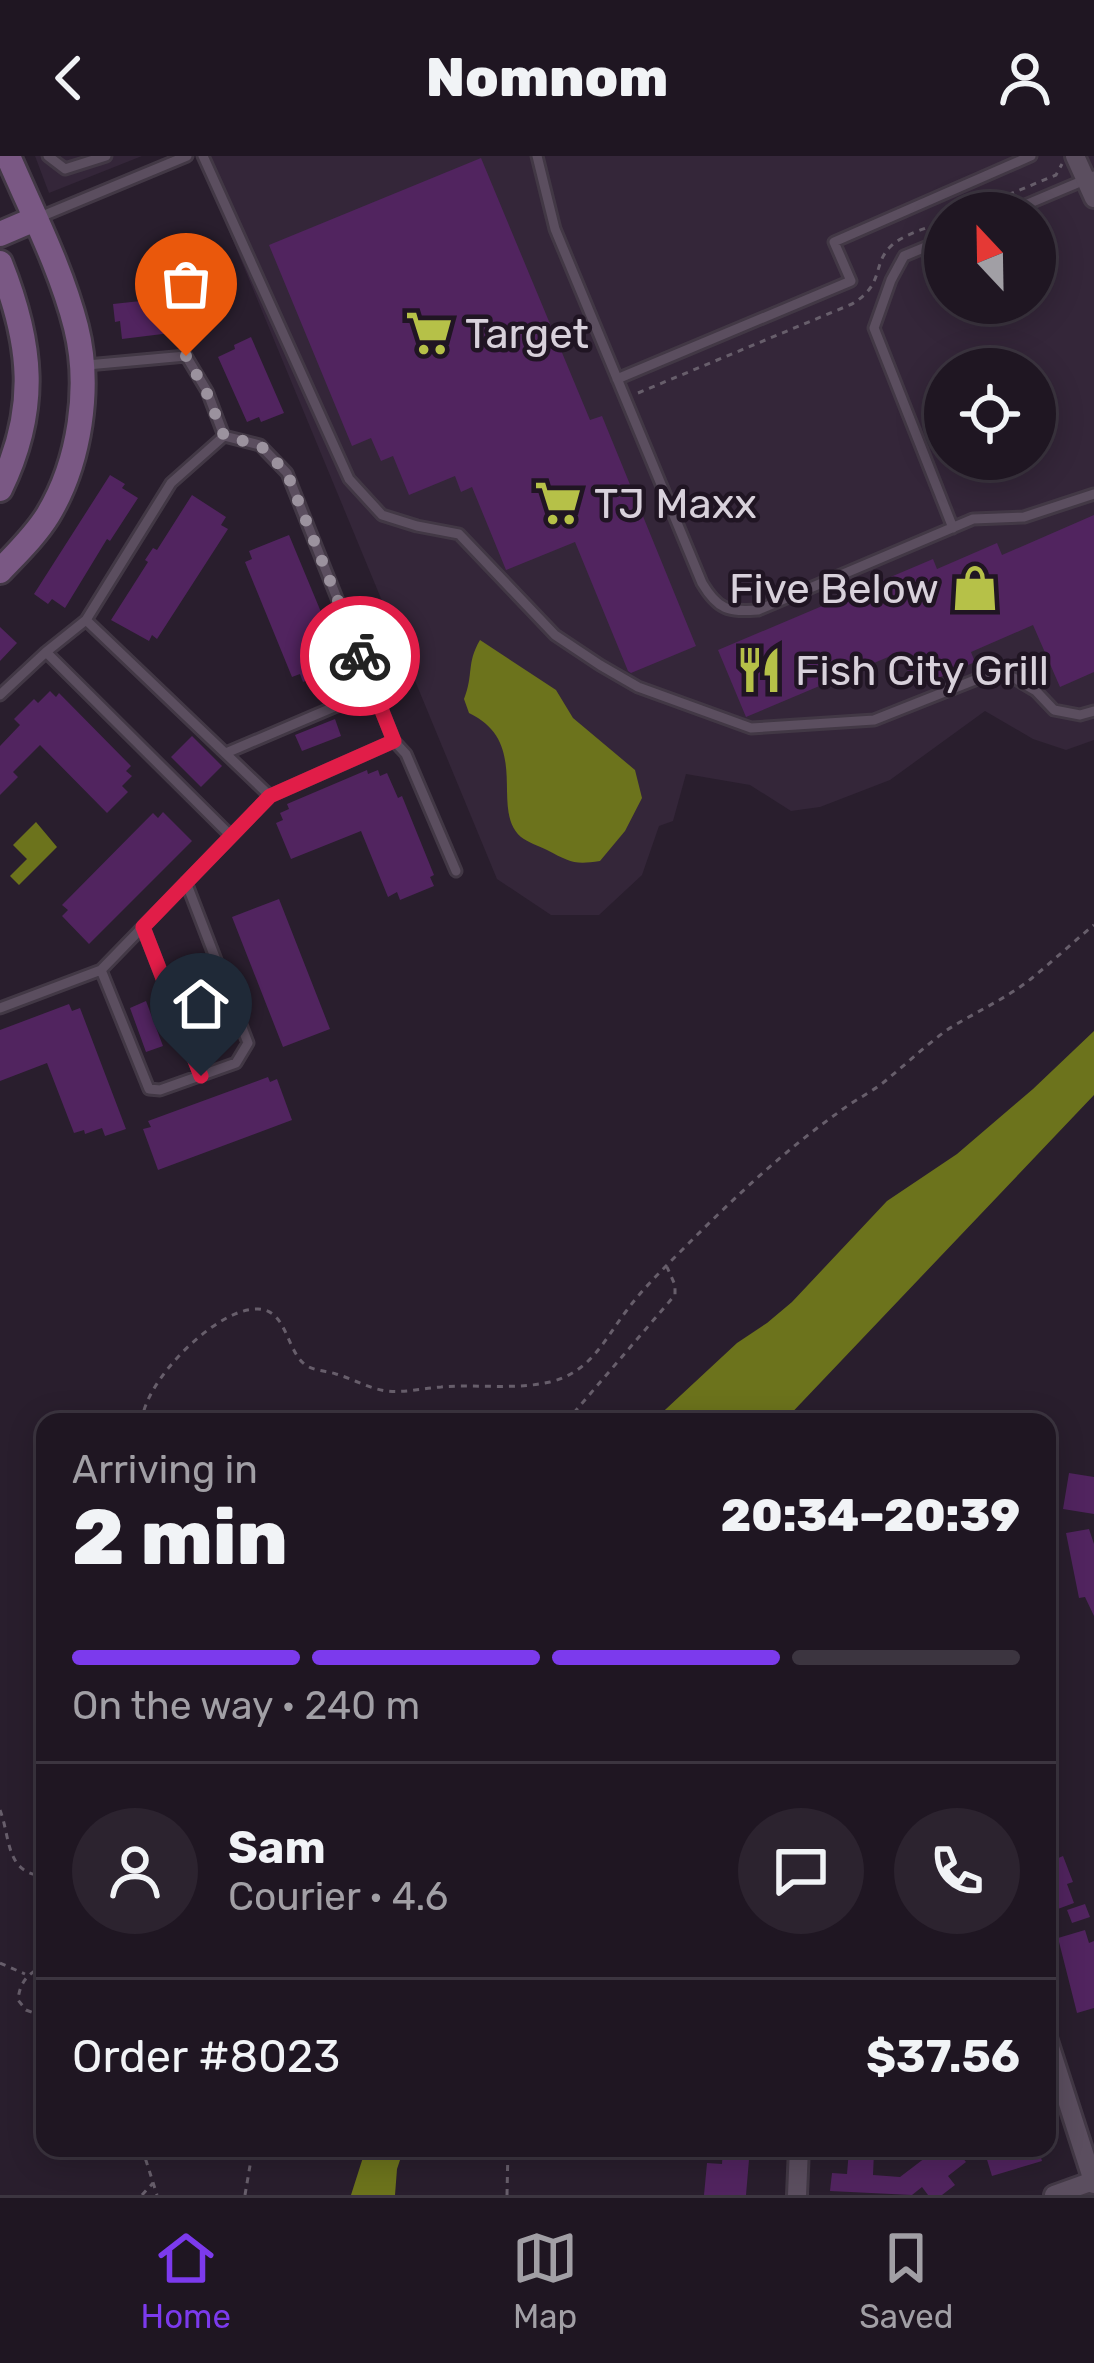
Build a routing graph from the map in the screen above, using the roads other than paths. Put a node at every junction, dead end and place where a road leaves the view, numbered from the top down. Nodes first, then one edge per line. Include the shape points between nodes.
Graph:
1 (8, 156) edge
2 (48, 156) edge
3 (106, 156) edge
4 (187, 156) edge
5 (203, 156) edge
6 (537, 156) edge
7 (1031, 156) edge
8 (1075, 157) edge
9 (1091, 184) edge
10 (1056, 196) edge
11 (35, 219) junction
12 (0, 234) edge
13 (924, 248) edge
14 (0, 263) edge
15 (81, 365) junction
16 (617, 379) junction
17 (224, 436) junction
18 (0, 489) edge
19 (1094, 494) edge
20 (953, 528) junction
21 (0, 571) edge
22 (86, 620) junction
23 (46, 652) junction
24 (374, 690) junction
25 (0, 695) edge
26 (1094, 711) edge
27 (394, 741) junction
28 (226, 754) junction
29 (270, 796) junction
30 (231, 836) junction
31 (456, 871) dead end
32 (186, 882) junction
33 (143, 927) junction
34 (101, 970) junction
35 (0, 1008) edge
36 (201, 1076) junction
37 (1056, 2066) edge
38 (799, 2157) edge
39 (1094, 2182) edge
40 (797, 2195) edge
41 (1054, 2195) edge

1 - 11 street
2 - 3 lane via 65,170
4 - 11 lane
5 - 26 lane via 349,479 382,515 459,533 555,635 600,665 751,728 874,720 985,676 1014,678 1054,710
6 - 16 lane via 555,229
7 - 16 lane via 833,242 851,281
8 - 9 street
9 - 10 lane
11 - 12 street
11 - 15 street via 65,292
13 - 20 lane via 904,256 874,328
14 - 18 street via 27,369 21,428
15 - 17 lane via 186,356
15 - 21 street via 78,433 65,477 46,518
16 - 20 lane via 702,583 713,602 734,612 758,610
17 - 22 lane via 171,483
17 - 24 lane via 260,445 287,473
19 - 20 lane
22 - 23 lane
22 - 28 lane
23 - 25 lane
23 - 30 lane
24 - 27 lane
24 - 28 lane
27 - 29 lane
27 - 31 lane
28 - 29 lane
29 - 30 lane
30 - 32 lane
32 - 33 lane
32 - 36 lane via 248,1043 236,1063
33 - 34 lane
33 - 36 lane
34 - 35 lane
34 - 36 lane via 148,1089
37 - 39 street
38 - 40 street
39 - 41 street

